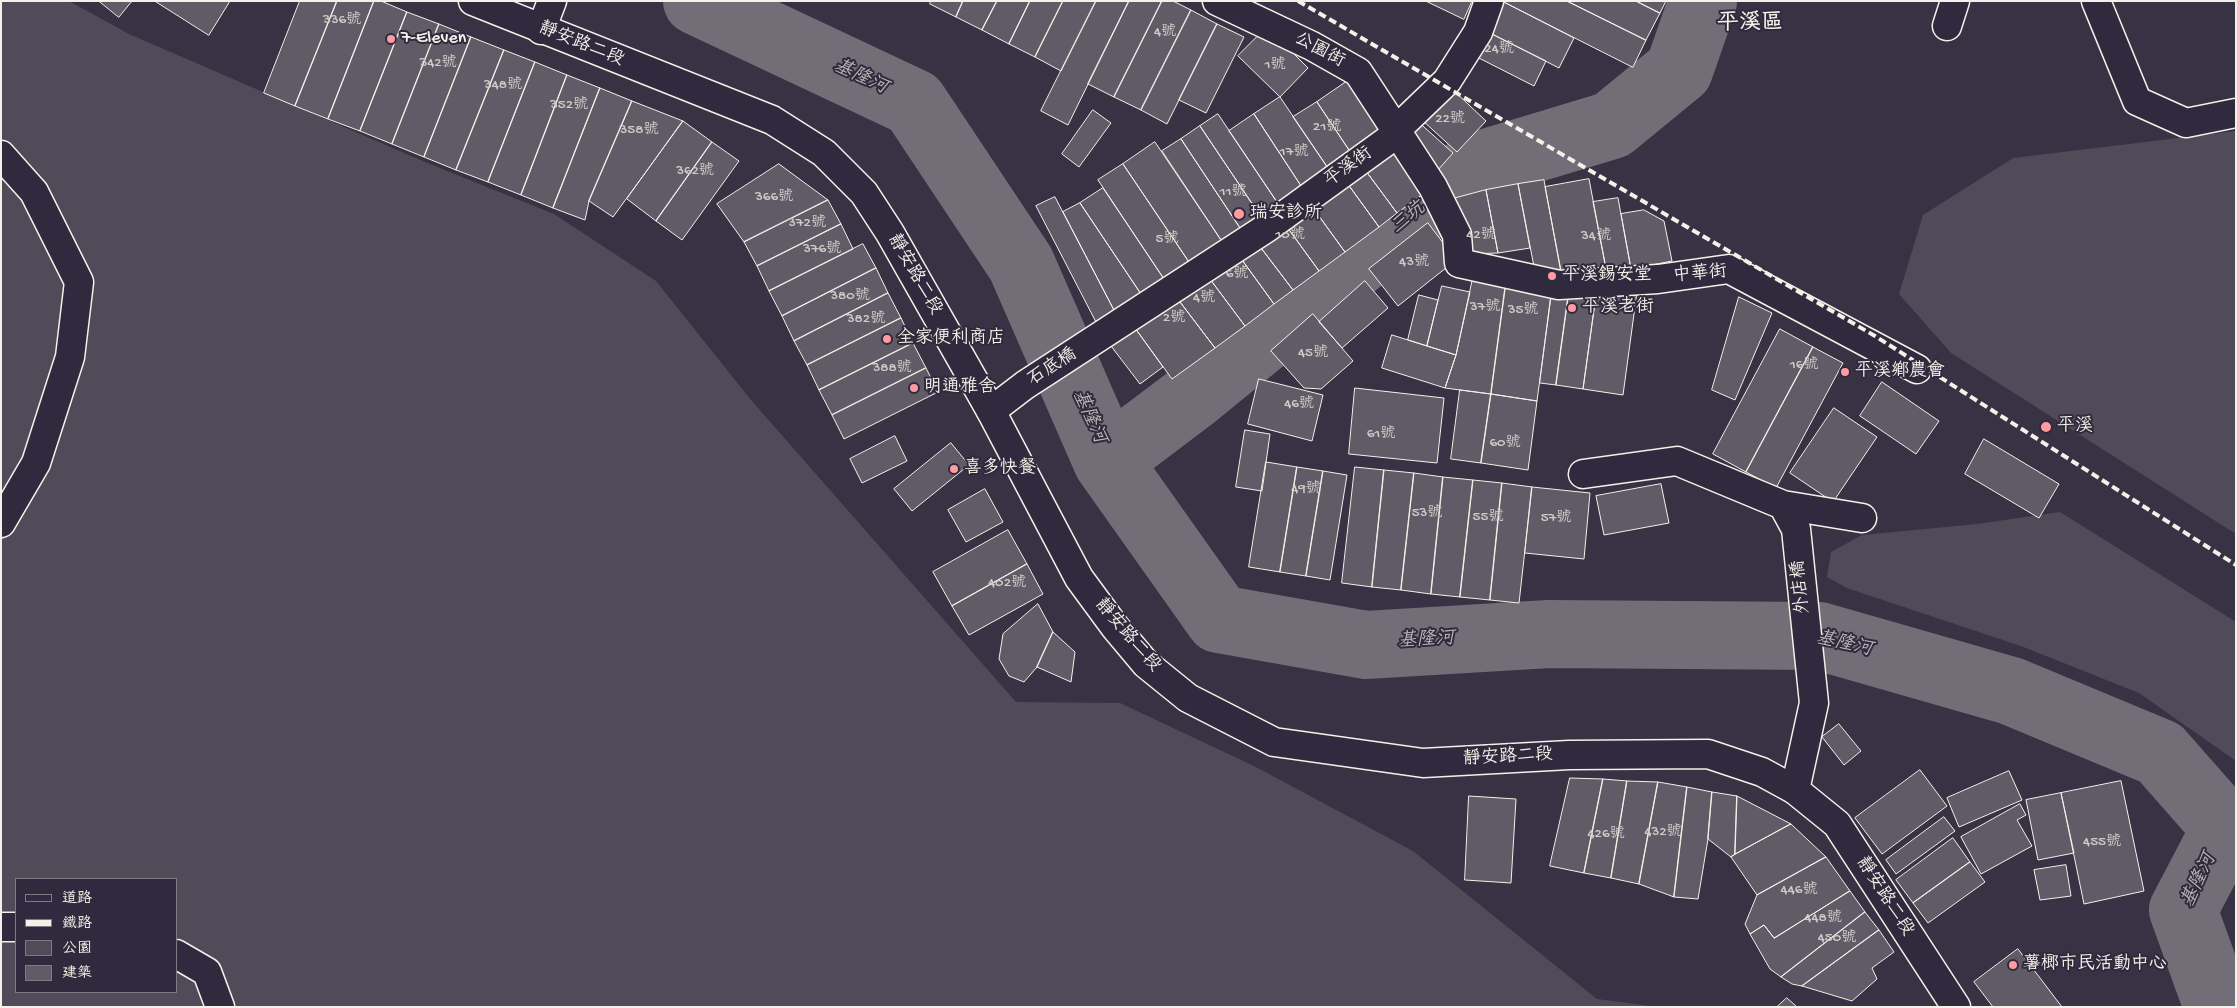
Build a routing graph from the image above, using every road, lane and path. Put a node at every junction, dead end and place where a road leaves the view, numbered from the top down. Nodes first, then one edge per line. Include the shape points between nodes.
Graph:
1 (473, 1) edge
2 (552, 1) edge
3 (1217, 1) edge
4 (1489, 1) edge
5 (2096, 1) edge
6 (542, 30) junction
7 (2236, 113) edge
8 (1395, 131) junction
9 (1, 155) edge
10 (1116, 328) joint
11 (1917, 369) dead end
12 (991, 411) junction
13 (1584, 474) dead end
14 (1783, 505) junction
15 (1862, 518) dead end
16 (1, 523) edge
17 (1796, 790) junction
18 (15, 927) edge
19 (1, 928) edge
20 (178, 955) edge
21 (220, 1007) edge
22 (1956, 1007) edge

1 - 6 main road, 靜安路二段
2 - 6 main road
3 - 8 main road, 公園街 via 1312,46 1358,72
4 - 8 main road, 平溪街 via 1478,32 1447,81
5 - 7 main road via 2137,101 2186,123
6 - 12 main road, 靜安路二段 via 772,120 824,153 864,193 890,233
8 - 10 main road, 平溪街 via 1391,138 1268,227
8 - 11 main road, 中華街 via 1433,186 1457,235 1459,263 1559,285 1658,279 1729,269
9 - 16 main road via 34,192 79,282 70,357 39,454
10 - 12 main road, 石底橋 via 1025,385
12 - 17 main road, 靜安路二段 via 1079,578 1114,627 1146,664 1188,698 1274,742 1423,763 1569,754 1708,754 1762,772
13 - 14 main road via 1677,461
14 - 15 main road
14 - 17 main road, 外店橋 via 1796,528 1814,704
17 - 22 main road, 靜安路二段 via 1837,824
18 - 19 main road
20 - 21 main road via 207,972

